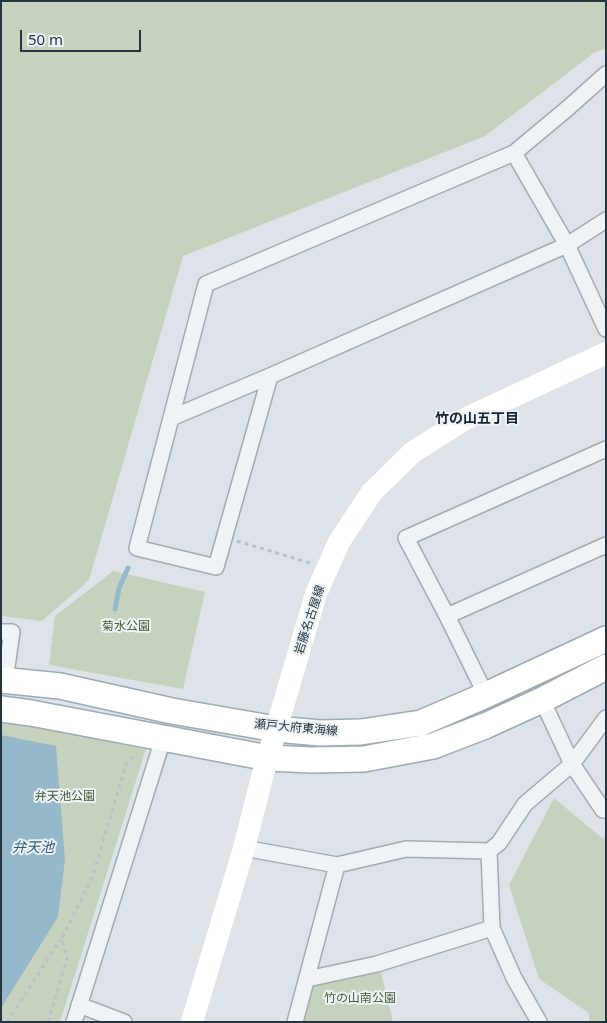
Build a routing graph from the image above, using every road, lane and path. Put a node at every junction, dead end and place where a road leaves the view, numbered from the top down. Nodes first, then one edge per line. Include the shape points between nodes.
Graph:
1 (606, 74) edge
2 (514, 153) junction
3 (606, 220) edge
4 (567, 245) junction
5 (606, 329) edge
6 (606, 352) edge
7 (270, 376) junction
8 (171, 418) junction
9 (606, 449) edge
10 (224, 538) junction
11 (606, 545) edge
12 (328, 568) junction
13 (447, 616) junction
14 (1, 632) edge
15 (606, 639) edge
16 (606, 667) edge
17 (3, 680) edge
18 (486, 695) junction
19 (542, 700) junction
20 (1, 709) edge
21 (606, 718) edge
22 (276, 729) junction
23 (163, 739) junction
24 (140, 753) dead end
25 (268, 758) junction
26 (572, 764) junction
27 (606, 810) edge
28 (244, 848) junction
29 (489, 851) junction
30 (337, 865) junction
31 (492, 928) junction
32 (62, 938) junction
33 (307, 979) junction
34 (79, 1005) junction
35 (7, 1022) edge
36 (48, 1022) edge
37 (74, 1022) edge
38 (124, 1022) edge
39 (192, 1022) edge
40 (295, 1022) edge
41 (539, 1022) edge

1 - 2 street
2 - 4 street
2 - 8 street via 206,284
3 - 4 street
4 - 5 street
4 - 7 street
6 - 12 main road, 岩藤名古屋線 via 467,418 413,452 372,492 339,542
7 - 8 street
7 - 10 street
8 - 10 street via 137,548 216,566
9 - 13 street via 406,538
10 - 12 path
11 - 13 street
12 - 22 main road, 岩藤名古屋線 via 316,594
13 - 18 street
14 - 17 street via 12,632
15 - 18 main road, 瀬戸大府東海線
16 - 19 main road
17 - 22 main road, 瀬戸大府東海線 via 60,686 172,711
18 - 22 main road, 瀬戸大府東海線 via 421,722 361,732
19 - 25 main road via 433,746 364,759
19 - 26 street
20 - 23 main road
21 - 26 street
22 - 25 main road, 岩藤名古屋線
23 - 25 main road
23 - 34 street
24 - 32 path via 127,761 92,878
25 - 28 main road, 岩藤名古屋線
26 - 27 street
26 - 29 street via 525,804 499,843
28 - 30 street
28 - 39 main road, 岩藤名古屋線
29 - 30 street via 406,849
29 - 31 street
30 - 33 street
31 - 33 street via 376,964
31 - 41 street via 514,978
32 - 35 path
32 - 36 path via 66,958
33 - 40 street
34 - 37 street
34 - 38 street

